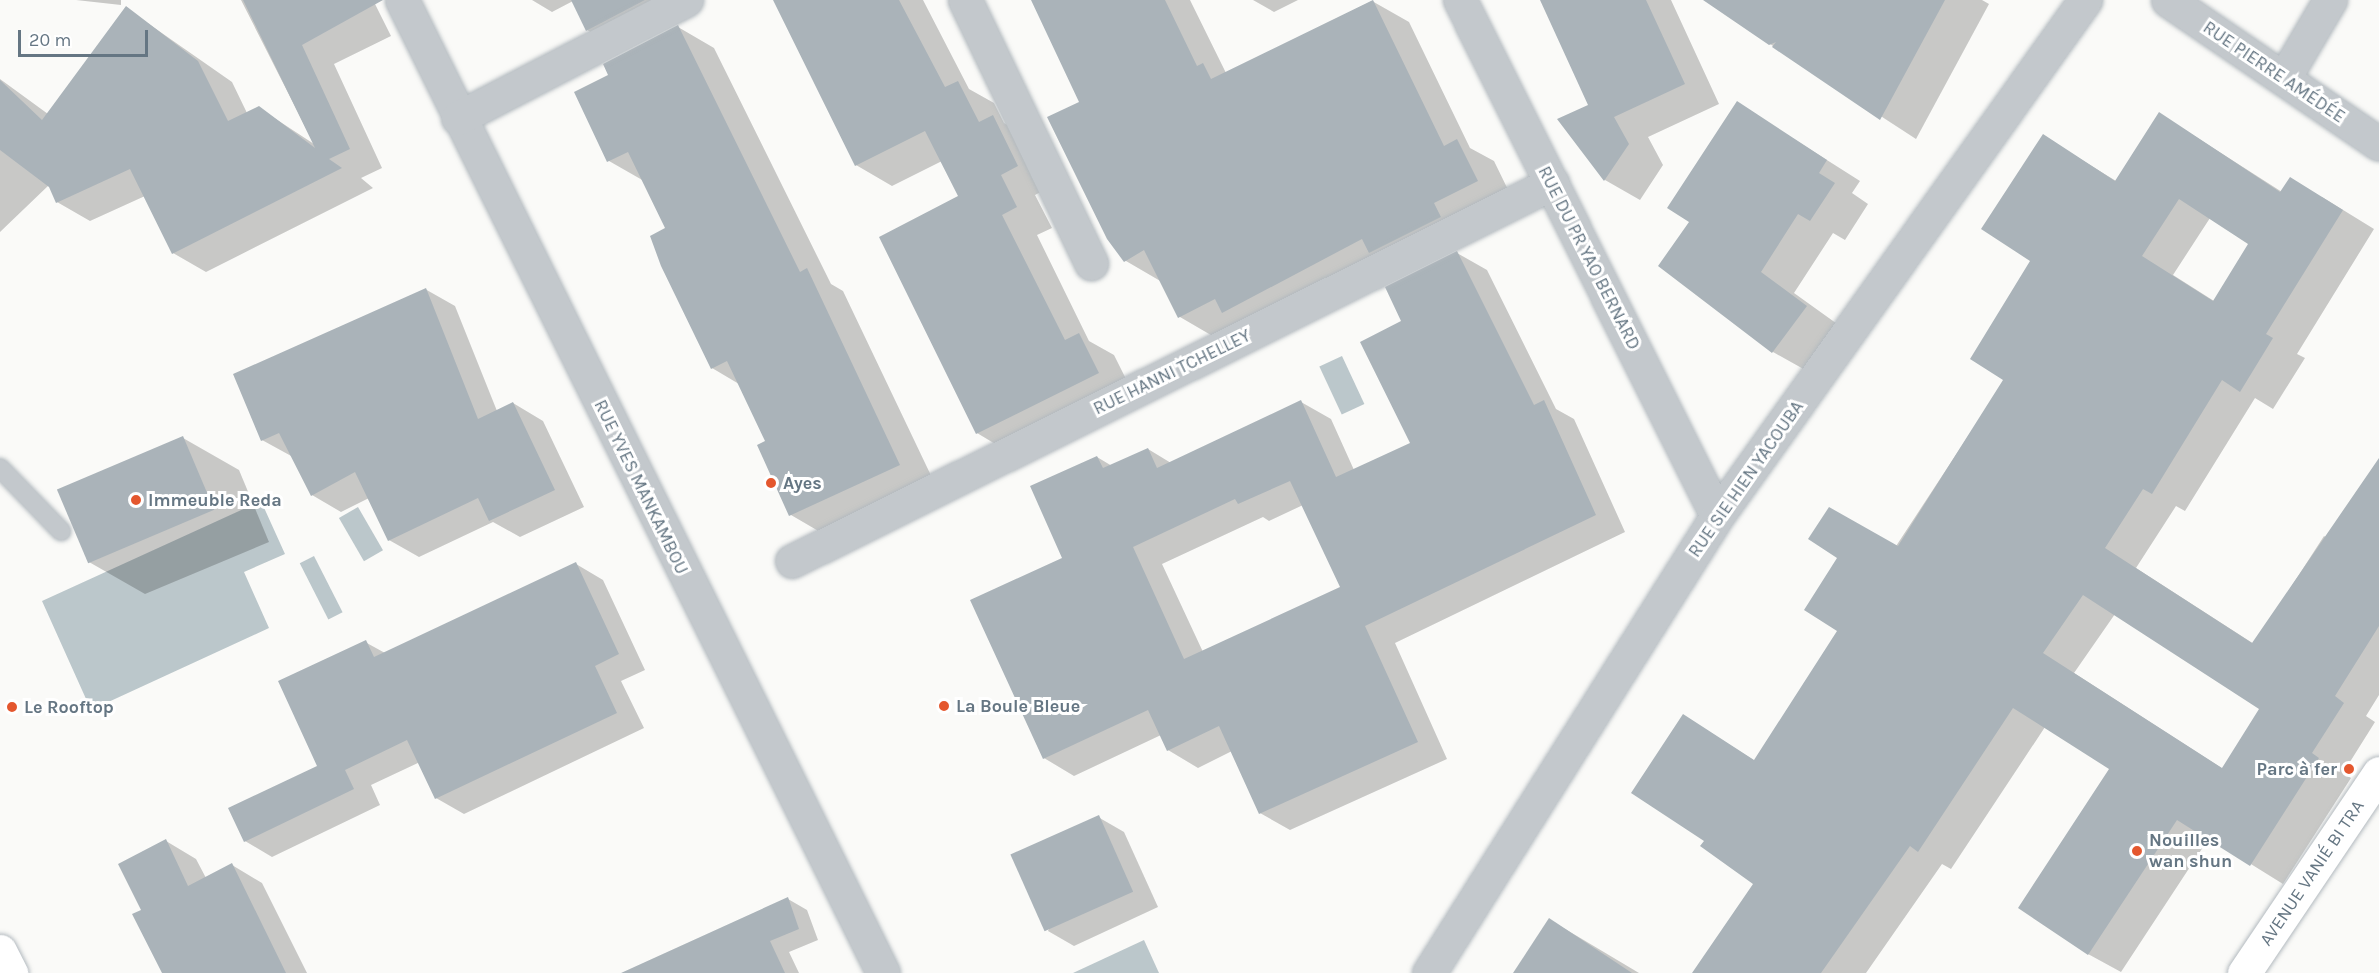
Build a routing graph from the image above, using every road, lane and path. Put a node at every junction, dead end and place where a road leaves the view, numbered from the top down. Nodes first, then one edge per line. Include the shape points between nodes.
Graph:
1 (402, 0) edge
2 (686, 0) edge
3 (965, 0) edge
4 (1460, 0) edge
5 (2085, 0) edge
6 (2168, 0) edge
7 (2330, 0) edge
8 (2284, 78) junction
9 (458, 118) junction
10 (2379, 144) edge
11 (1552, 183) junction
12 (1091, 263) dead end
13 (0, 468) edge
14 (1717, 516) junction
15 (61, 531) dead end
16 (792, 561) dead end
17 (2379, 772) edge
18 (0, 951) edge
19 (11, 973) edge
20 (883, 973) edge
21 (1429, 973) edge
22 (2244, 973) edge

1 - 9 street, RUE YVES MANKAMBOU
2 - 9 street
3 - 12 street
4 - 11 street, RUE DU PR YAO BERNARD
5 - 14 street, RUE SIE HIEN YACOUBA
6 - 8 street, RUE PIERRE AMÉDÉE
7 - 8 street
8 - 10 street, RUE PIERRE AMÉDÉE
9 - 20 street, RUE YVES MANKAMBOU
11 - 14 street, RUE DU PR YAO BERNARD
11 - 16 street, RUE HANNI TCHELLEY
13 - 15 lane
14 - 21 street, RUE SIE HIEN YACOUBA
17 - 22 street, AVENUE VANIÉ BI TRA
18 - 19 street

